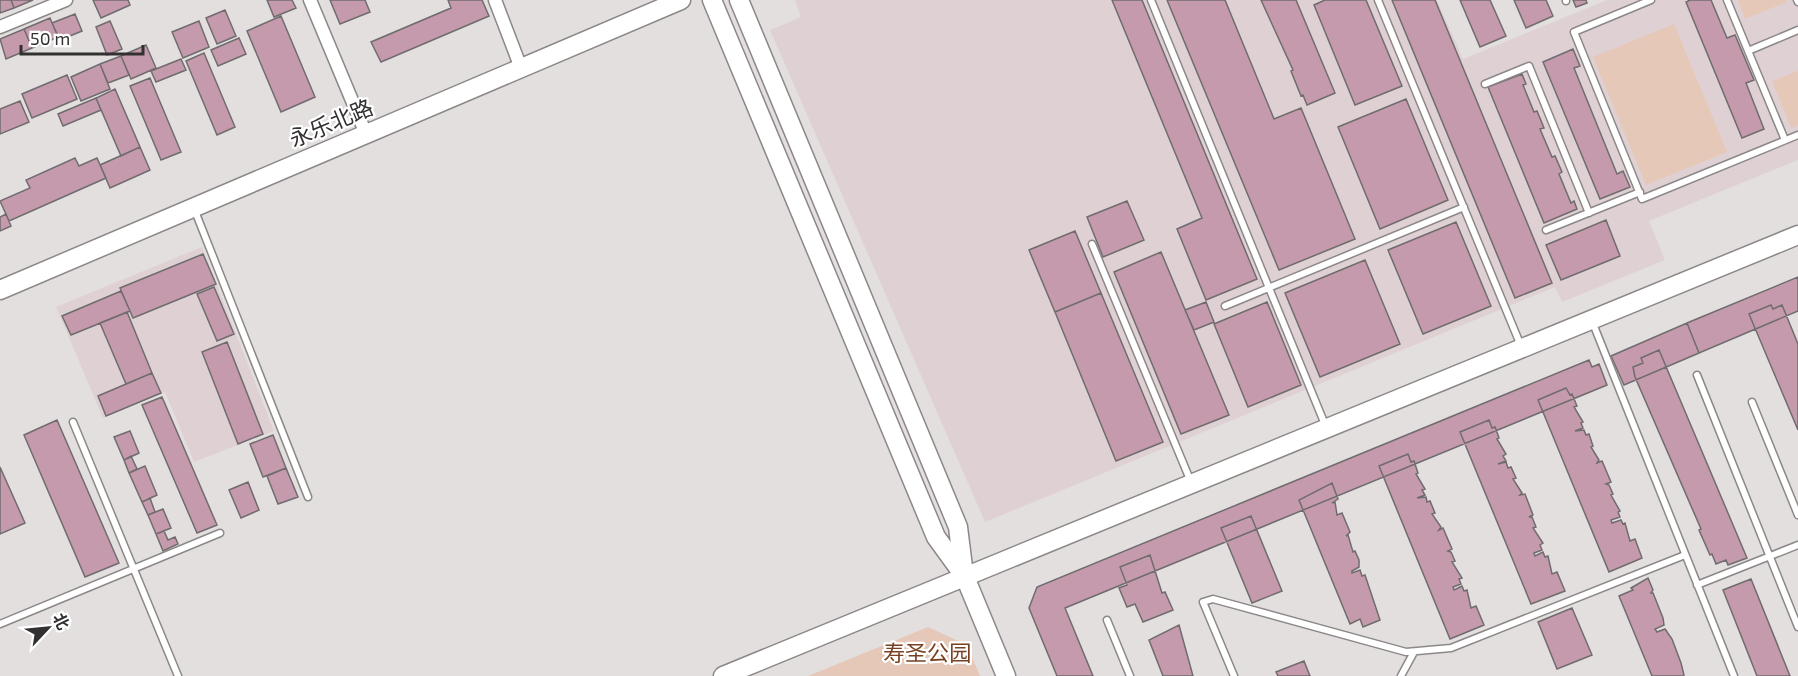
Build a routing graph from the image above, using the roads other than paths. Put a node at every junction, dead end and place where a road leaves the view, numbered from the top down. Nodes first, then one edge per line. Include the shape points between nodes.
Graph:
1 (66, 0) edge
2 (310, 0) edge
3 (495, 0) edge
4 (681, 0) edge
5 (712, 0) edge
6 (739, 0) edge
7 (1151, 0) edge
8 (1378, 0) edge
9 (1651, 0) edge
10 (1727, 0) edge
11 (0, 27) edge
12 (1798, 30) edge
13 (1748, 51) junction
14 (521, 68) junction
15 (1485, 84) dead end
16 (366, 134) junction
17 (1798, 135) edge
18 (1785, 140) junction
19 (1640, 192) junction
20 (194, 207) junction
21 (1464, 207) junction
22 (1589, 213) junction
23 (1546, 230) dead end
24 (1798, 236) edge
25 (1092, 244) dead end
26 (1269, 288) junction
27 (0, 290) edge
28 (1225, 306) dead end
29 (1592, 320) junction
30 (1522, 348) junction
31 (1697, 375) dead end
32 (1752, 402) dead end
33 (73, 422) dead end
34 (1326, 429) junction
35 (1191, 484) junction
36 (308, 497) dead end
37 (1798, 515) edge
38 (220, 533) dead end
39 (1798, 545) edge
40 (1685, 555) junction
41 (1770, 556) junction
42 (136, 568) junction
43 (965, 577) junction
44 (1697, 585) junction
45 (1107, 620) dead end
46 (0, 624) edge
47 (1798, 627) edge
48 (1414, 652) junction
49 (178, 676) edge
50 (723, 676) edge
51 (1006, 676) edge
52 (1130, 676) edge
53 (1234, 676) edge
54 (1401, 676) edge
55 (1734, 676) edge

1 - 11 street
2 - 16 street
3 - 14 street
4 - 14 street, 永乐北路
5 - 43 street via 936,537
6 - 43 street via 958,527
7 - 26 lane
8 - 21 lane
9 - 19 lane via 1574,32
10 - 13 lane
12 - 13 lane
13 - 18 lane
14 - 16 street, 永乐北路
15 - 22 lane via 1529,66
16 - 20 street, 永乐北路
17 - 18 lane
18 - 19 lane via 1642,199
19 - 22 lane
20 - 27 street, 永乐北路
20 - 36 lane
21 - 26 lane
21 - 30 lane
22 - 23 lane
24 - 29 street
25 - 35 lane
26 - 28 lane
26 - 34 lane
29 - 30 street
29 - 40 lane
30 - 34 street
31 - 41 lane
32 - 37 lane
33 - 42 lane
34 - 35 street
35 - 43 street
38 - 42 lane
39 - 41 lane
40 - 44 lane
40 - 48 lane via 1451,648
41 - 44 lane
41 - 47 lane
42 - 46 lane
42 - 49 lane
43 - 50 street
43 - 51 street
44 - 55 lane
45 - 52 lane
48 - 53 lane via 1213,599 1203,602
48 - 54 lane

